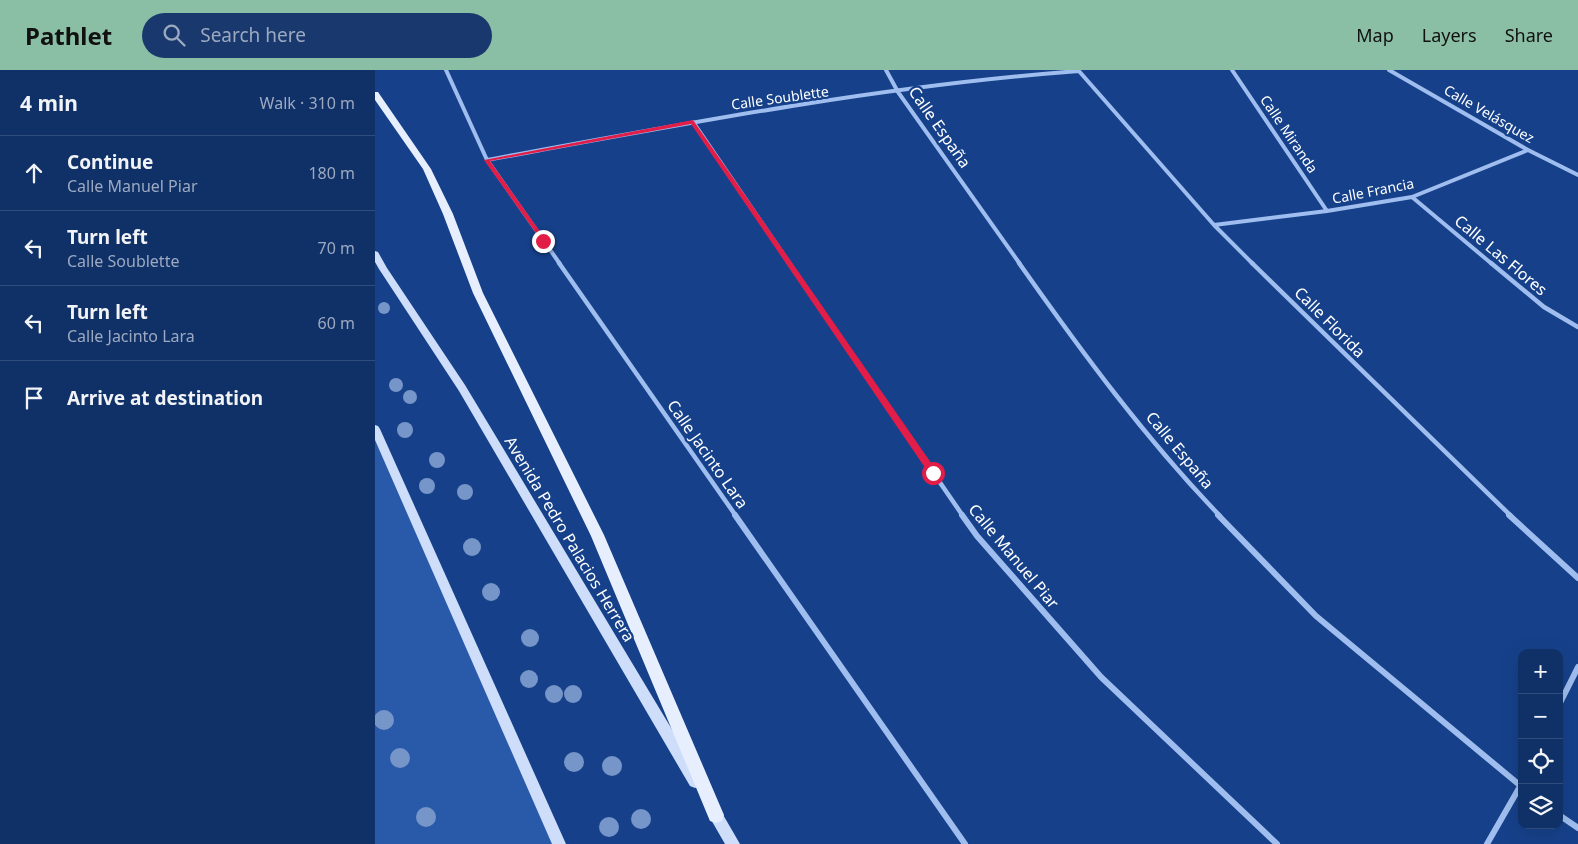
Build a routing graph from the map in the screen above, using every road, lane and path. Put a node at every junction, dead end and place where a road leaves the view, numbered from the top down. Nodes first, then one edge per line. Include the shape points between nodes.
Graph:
1 (446, 70) edge
2 (886, 70) edge
3 (1079, 70) edge
4 (1232, 70) edge
5 (1389, 70) edge
6 (898, 92) junction
7 (375, 94) edge
8 (693, 122) junction
9 (1528, 150) junction
10 (487, 160) junction
11 (1578, 175) edge
12 (1412, 196) junction
13 (1327, 211) junction
14 (1215, 224) junction
15 (375, 254) edge
16 (1578, 327) edge
17 (375, 430) edge
18 (1578, 578) edge
19 (1578, 666) edge
20 (1563, 697) edge
21 (1520, 784) edge
22 (1518, 790) edge
23 (716, 815) junction
24 (1563, 818) edge
25 (1578, 828) edge
26 (559, 844) edge
27 (733, 844) edge
28 (965, 844) edge
29 (1277, 844) edge
30 (1487, 844) edge

1 - 10 street, Calle Jacinto Lara
2 - 6 street, Calle España
3 - 6 street, Calle Soublette via 988,78
3 - 14 street, Calle Florida
4 - 13 street, Calle Miranda
5 - 9 street, Calle Velásquez
6 - 8 street, Calle Soublette
6 - 21 street, Calle España via 1095,370 1185,480 1316,616
7 - 23 main road via 431,178 478,294 597,536
8 - 10 street, Calle Soublette
8 - 29 street, Calle Manuel Piar via 977,536 1101,677
9 - 11 street, Calle Velásquez
9 - 12 street, Calle Francia
10 - 28 street, Calle Jacinto Lara
12 - 13 street, Calle Francia
12 - 16 street, Calle Las Flores via 1544,307
13 - 14 street, Calle Francia
14 - 18 street, Calle Florida via 1404,412
15 - 23 main road, Avenida Pedro Palacios Herrera via 462,388
17 - 26 main road
19 - 20 street
22 - 30 street
23 - 27 main road, Avenida Pedro Palacios Herrera
24 - 25 street

